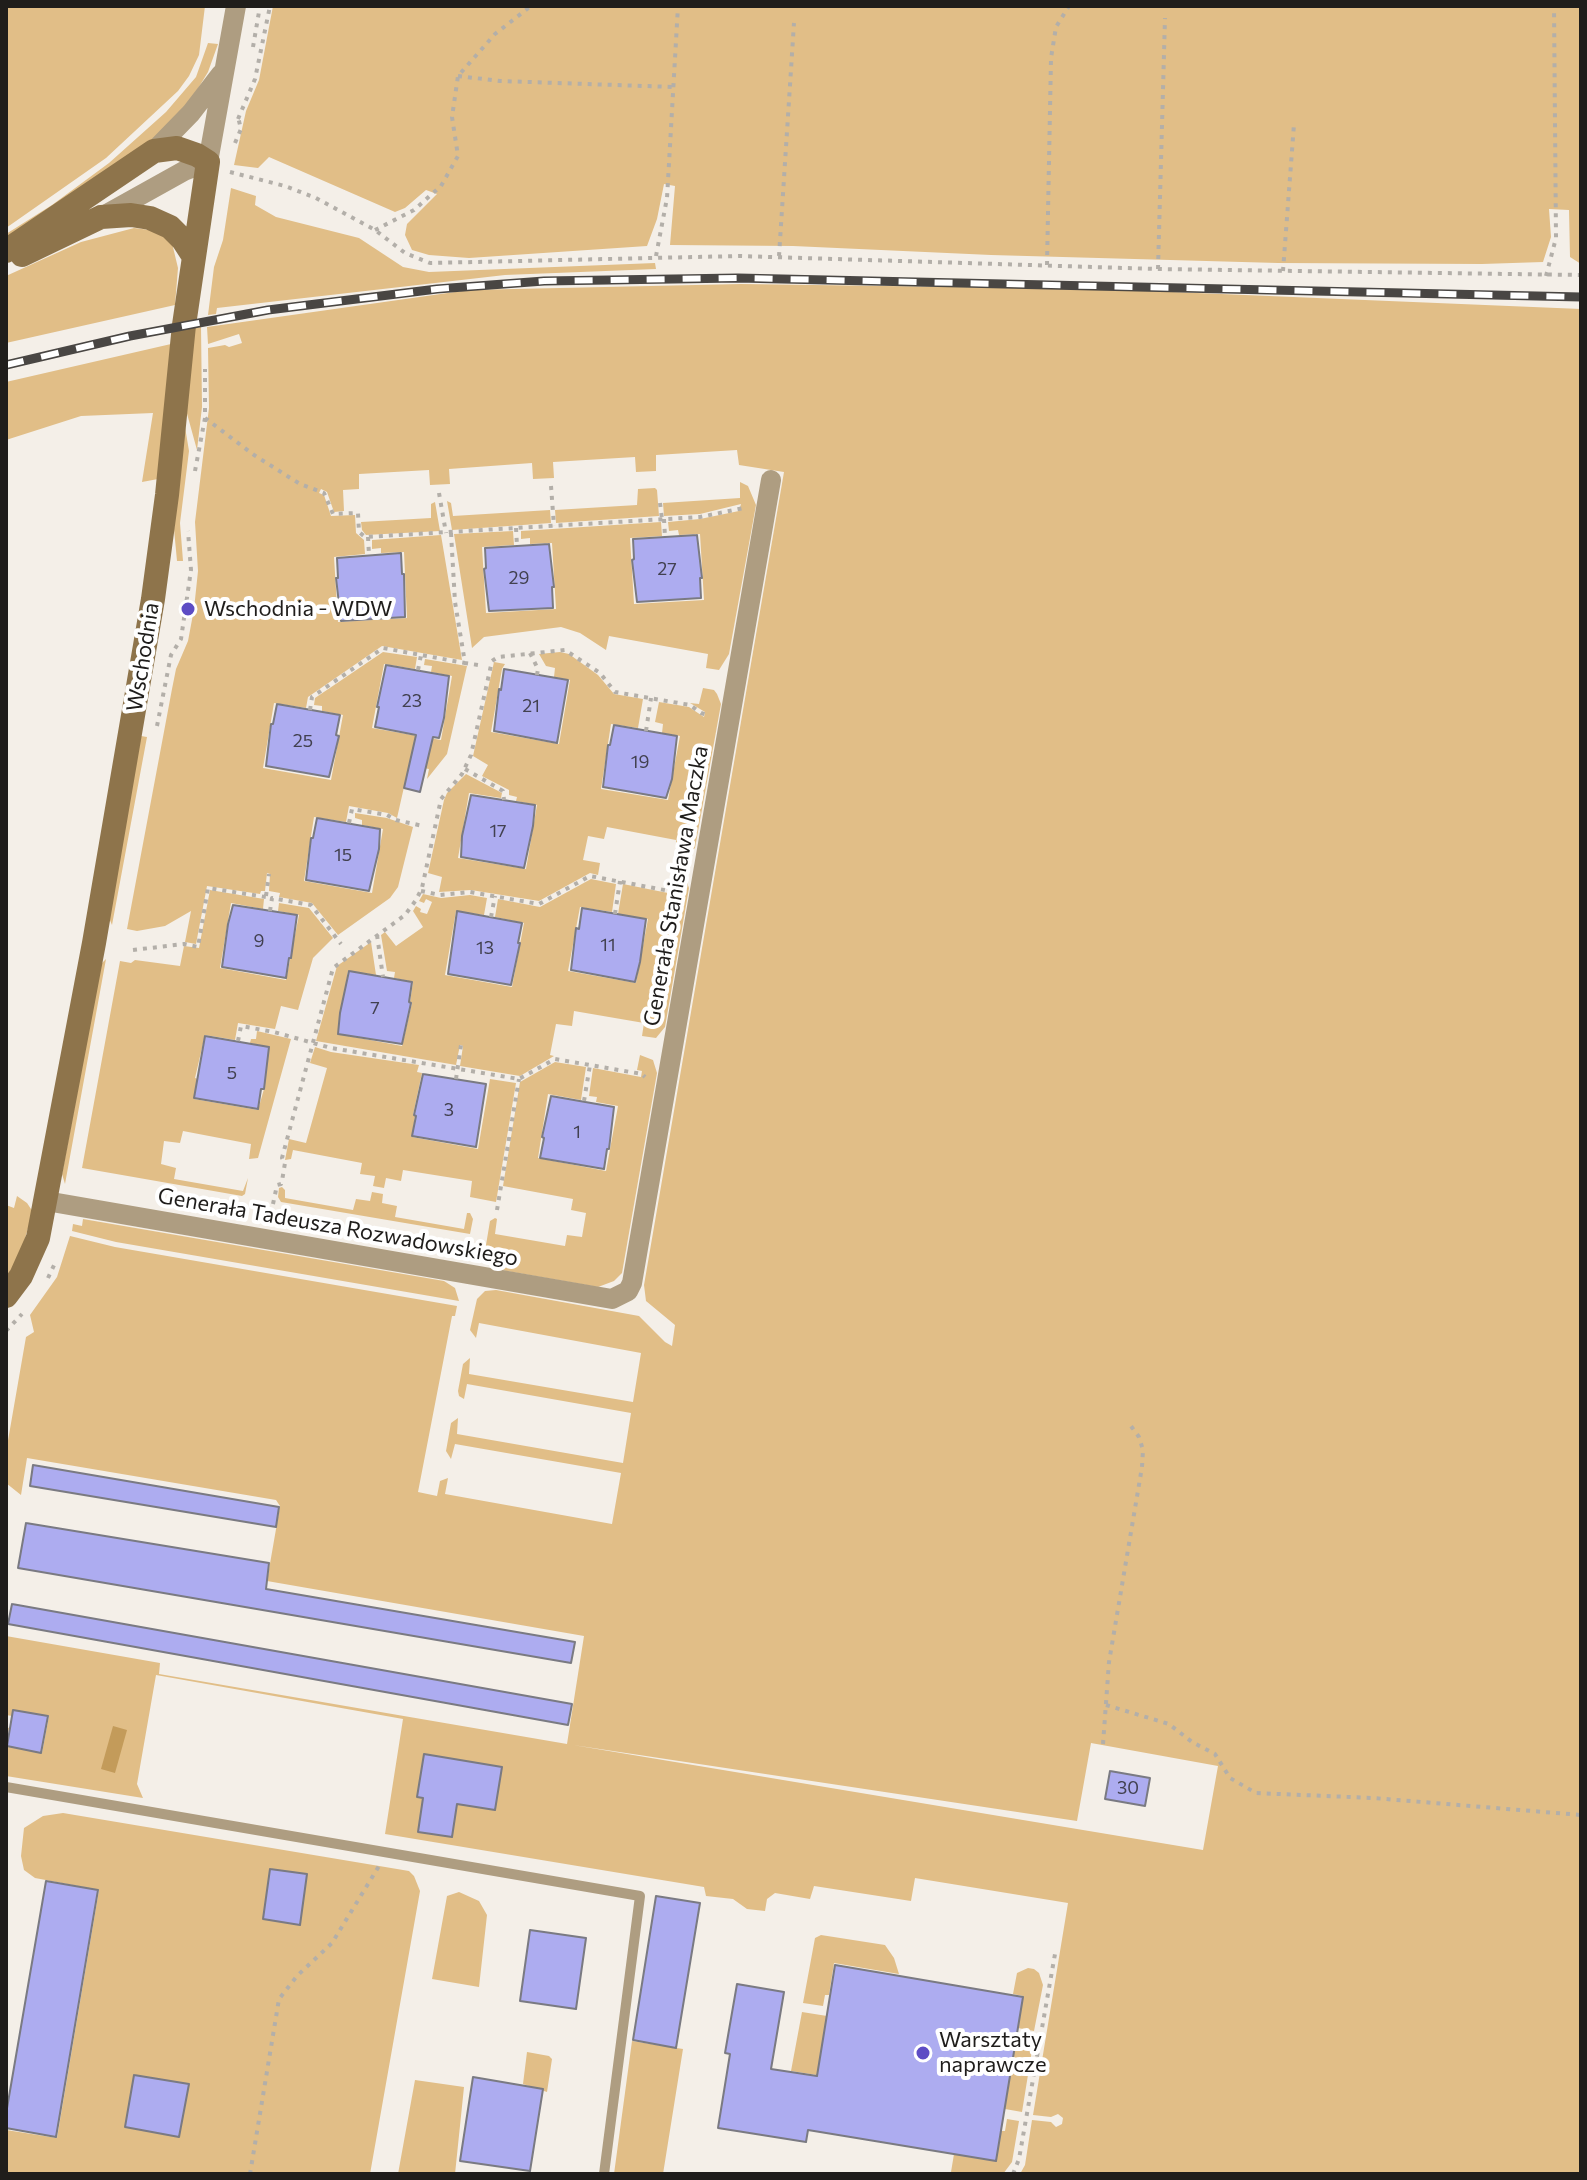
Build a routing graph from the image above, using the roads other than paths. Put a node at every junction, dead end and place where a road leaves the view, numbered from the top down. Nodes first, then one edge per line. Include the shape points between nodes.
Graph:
1 (236, 6) edge
2 (223, 71) junction
3 (154, 151) junction
4 (215, 166) junction
5 (101, 217) junction
6 (6, 251) edge
7 (194, 257) junction
8 (6, 263) edge
9 (771, 480) dead end
10 (46, 1201) junction
11 (621, 1297) joint
12 (15, 1303) edge
13 (6, 1787) edge
14 (604, 2174) edge

1 - 2 street, Wschodnia
2 - 3 street
2 - 4 street, Wschodnia
3 - 4 street via 177,148
3 - 6 street
4 - 5 street via 184,171
4 - 7 street, Wschodnia
5 - 7 street via 131,215 161,222
5 - 8 street
7 - 10 street, Wschodnia via 153,599
9 - 11 street, Generała Stanisława Maczka via 632,1283
10 - 11 street, Generała Tadeusza Rozwadowskiego
10 - 12 street, Wschodnia
13 - 14 lane via 640,1896

